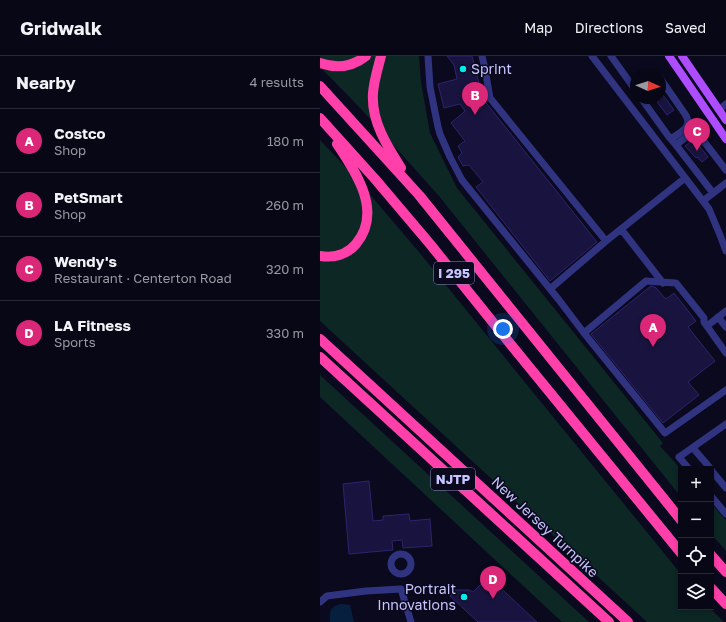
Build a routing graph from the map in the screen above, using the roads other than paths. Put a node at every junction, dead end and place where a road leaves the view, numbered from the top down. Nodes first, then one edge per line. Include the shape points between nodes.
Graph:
1 (366, 56) edge
2 (381, 56) edge
3 (428, 56) edge
4 (482, 56) edge
5 (592, 56) edge
6 (611, 56) edge
7 (670, 56) edge
8 (682, 56) edge
9 (320, 63) edge
10 (630, 83) edge
11 (320, 86) edge
12 (666, 87) edge
13 (645, 104) edge
14 (726, 104) edge
15 (719, 110) junction
16 (320, 118) edge
17 (726, 120) edge
18 (671, 139) junction
19 (726, 139) edge
20 (676, 145) junction
21 (726, 170) edge
22 (685, 178) junction
23 (726, 183) edge
24 (713, 193) junction
25 (419, 195) junction
26 (703, 201) junction
27 (621, 229) junction
28 (724, 234) edge
29 (606, 241) junction
30 (726, 251) edge
31 (320, 256) edge
32 (663, 282) junction
33 (550, 289) junction
34 (726, 310) edge
35 (718, 317) junction
36 (707, 326) junction
37 (726, 328) edge
38 (584, 333) junction
39 (320, 339) edge
40 (726, 354) edge
41 (320, 357) edge
42 (726, 390) edge
43 (726, 424) edge
44 (693, 448) junction
45 (686, 466) edge
46 (708, 466) edge
47 (714, 473) edge
48 (726, 488) edge
49 (714, 500) edge
50 (726, 514) edge
51 (678, 516) edge
52 (678, 549) edge
53 (714, 558) edge
54 (726, 572) edge
55 (714, 591) edge
56 (320, 602) edge
57 (726, 604) edge
58 (410, 622) edge
59 (609, 622) edge
60 (628, 622) edge

1 - 9 highway via 350,66 328,66
2 - 25 highway via 374,81 373,107 376,119 390,149
3 - 33 street via 430,87 440,134 462,180
4 - 29 street via 490,98
5 - 22 street
6 - 10 street
7 - 19 main road
8 - 15 main road
11 - 25 highway, I 295
12 - 18 street via 688,122 686,128
13 - 18 street
14 - 15 street
15 - 17 main road
16 - 31 highway via 360,181 368,217 366,229 354,246 337,256
16 - 52 highway, I 295 via 430,244
18 - 20 street
20 - 21 street via 689,135 699,135
20 - 24 street
22 - 26 street
22 - 27 street
23 - 24 street
24 - 26 street
25 - 51 highway, I 295
26 - 28 street
27 - 29 street
27 - 32 street
28 - 30 street
29 - 33 street
32 - 36 street via 676,283 704,318
32 - 38 street via 646,281
33 - 38 street
34 - 35 street
35 - 36 street
35 - 37 street
36 - 40 street
38 - 42 street via 665,433
39 - 60 highway, New Jersey Turnpike / NJTP
41 - 59 highway, New Jersey Turnpike / NJTP
43 - 44 street
44 - 45 street via 679,458
44 - 46 street
47 - 48 street
49 - 50 street
53 - 54 highway
55 - 57 highway
56 - 58 street via 327,596 402,589

